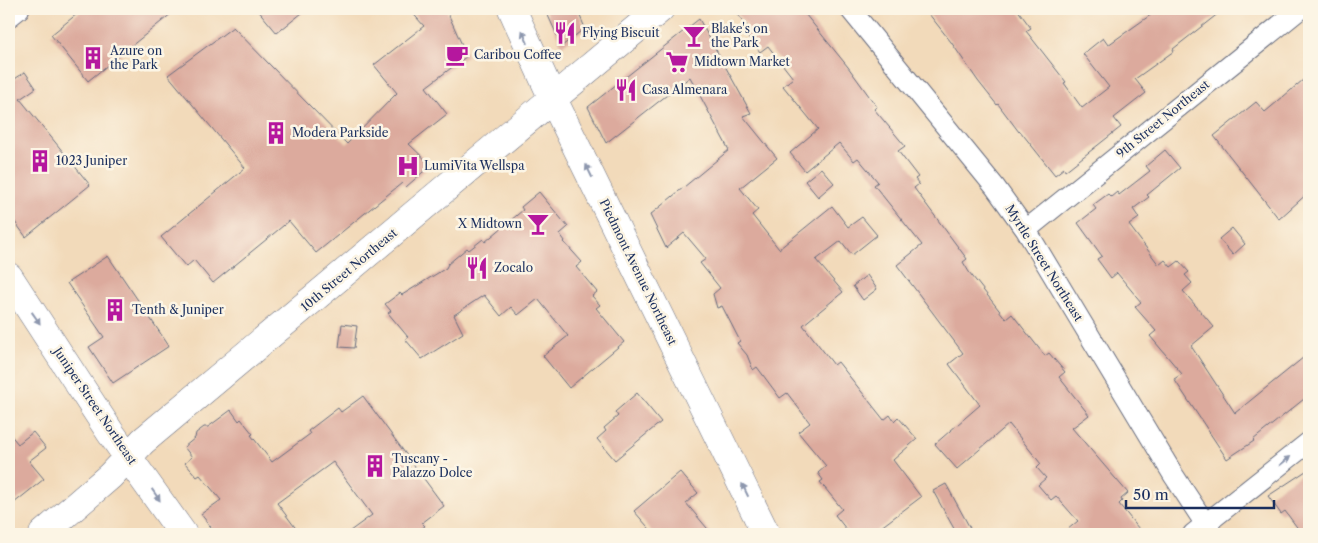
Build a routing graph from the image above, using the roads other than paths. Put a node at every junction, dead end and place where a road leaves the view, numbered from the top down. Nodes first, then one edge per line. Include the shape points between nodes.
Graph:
1 (19, 9) edge
2 (512, 9) edge
3 (660, 9) edge
4 (850, 9) edge
5 (1300, 9) edge
6 (9, 17) edge
7 (552, 97) junction
8 (1026, 230) junction
9 (9, 277) edge
10 (1309, 442) edge
11 (128, 456) junction
12 (1203, 531) edge
13 (42, 534) edge
14 (183, 534) edge
15 (766, 534) edge

1 - 6 street
7 -> 2 main road, Piedmont Avenue Northeast
3 - 7 main road, 10th Street Northeast
4 - 8 street, Myrtle Street Northeast via 995,187
5 - 8 street, 9th Street Northeast
7 - 11 main road, 10th Street Northeast
15 -> 7 main road, Piedmont Avenue Northeast
8 - 12 street, Myrtle Street Northeast via 1169,468
9 -> 11 main road, Juniper Street Northeast
12 -> 10 street
11 - 13 main road, 10th Street Northeast via 110,476
11 -> 14 main road, Juniper Street Northeast

